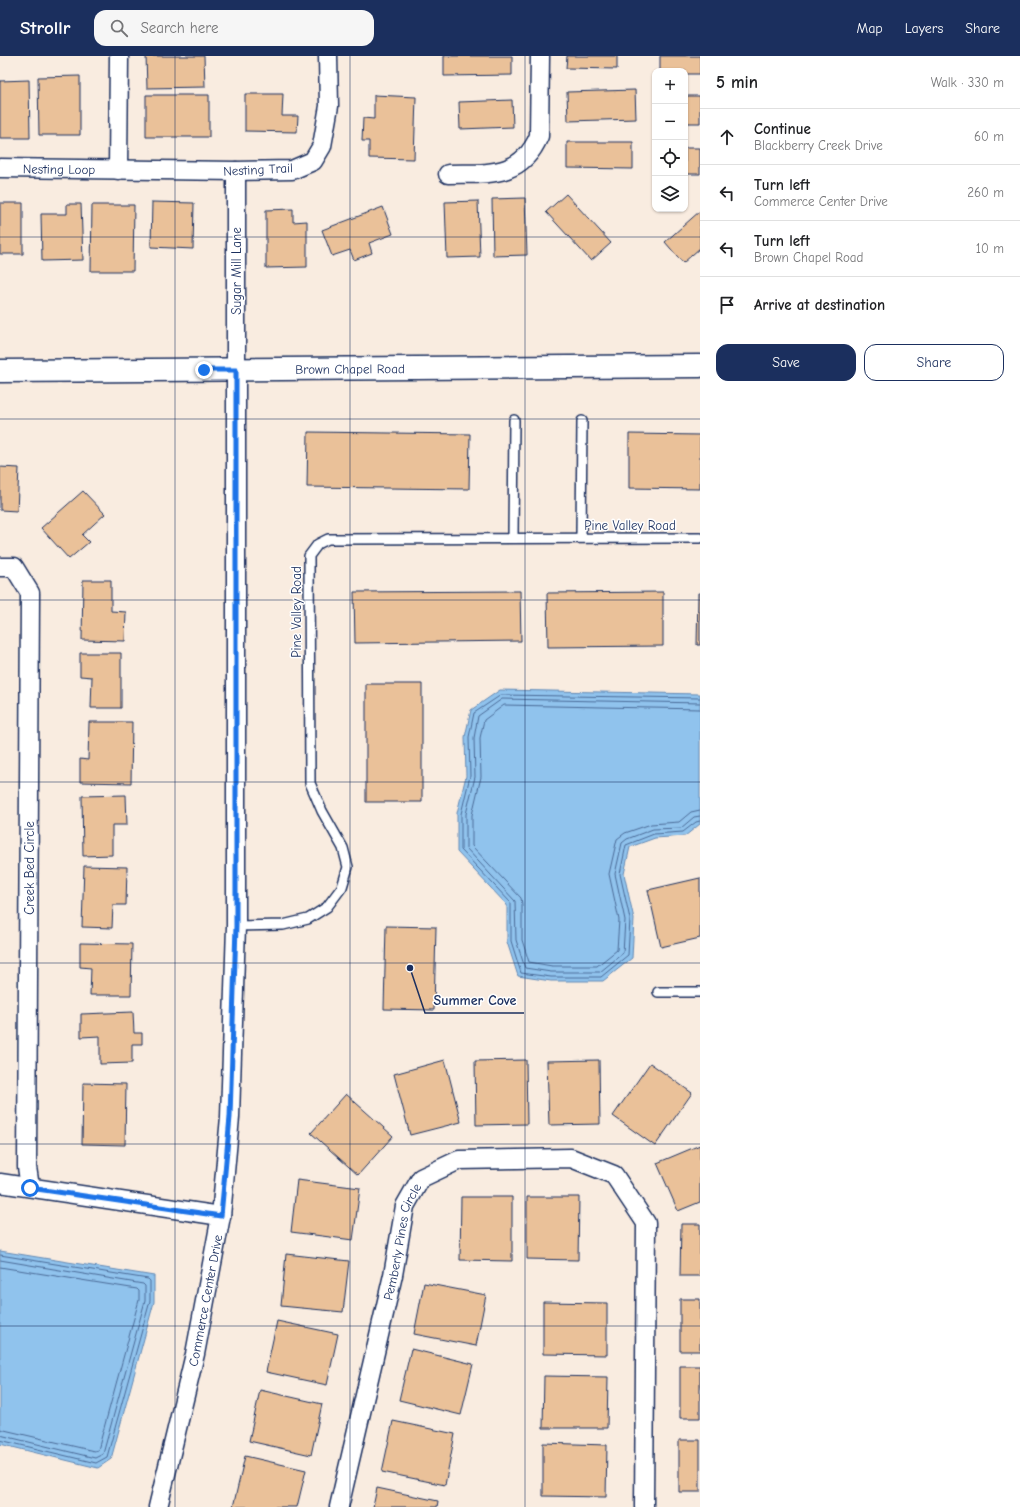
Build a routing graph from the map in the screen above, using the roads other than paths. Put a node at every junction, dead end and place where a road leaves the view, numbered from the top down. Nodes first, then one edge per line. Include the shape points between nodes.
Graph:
1 (120, 56) edge
2 (328, 56) edge
3 (540, 56) edge
4 (0, 168) edge
5 (118, 170) junction
6 (236, 171) junction
7 (448, 174) dead end
8 (700, 366) edge
9 (236, 370) junction
10 (0, 371) edge
11 (514, 420) dead end
12 (582, 421) dead end
13 (513, 538) junction
14 (581, 538) junction
15 (700, 538) edge
16 (0, 567) edge
17 (236, 926) junction
18 (658, 992) dead end
19 (700, 992) edge
20 (0, 1184) edge
21 (30, 1188) junction
22 (221, 1216) junction
23 (158, 1507) edge
24 (339, 1507) edge
25 (644, 1507) edge

1 - 5 street
2 - 6 street, Nesting Trail via 329,106 322,146 313,161 292,170
3 - 7 street via 539,136 535,146 520,162 499,172
4 - 5 street, Nesting Loop
5 - 6 street, Nesting Trail
6 - 9 street, Sugar Mill Lane
8 - 9 street, Brown Chapel Road
9 - 10 street, Brown Chapel Road
9 - 17 street, Commerce Center Drive
11 - 13 lane
12 - 14 lane
13 - 14 lane, Pine Valley Road
13 - 17 lane, Pine Valley Road via 328,539 318,544 309,556 310,783 343,848 348,867 342,887 327,907 308,919 283,925
14 - 15 lane, Pine Valley Road
16 - 21 street, Creek Bed Circle via 14,567 30,593 27,1159
17 - 22 street, Commerce Center Drive via 230,1117
18 - 19 lane
20 - 21 street
21 - 22 street
22 - 23 street, Commerce Center Drive via 195,1354
24 - 25 street, Pemberly Pines Circle via 393,1275 405,1206 421,1178 459,1160 572,1158 614,1175 646,1223

